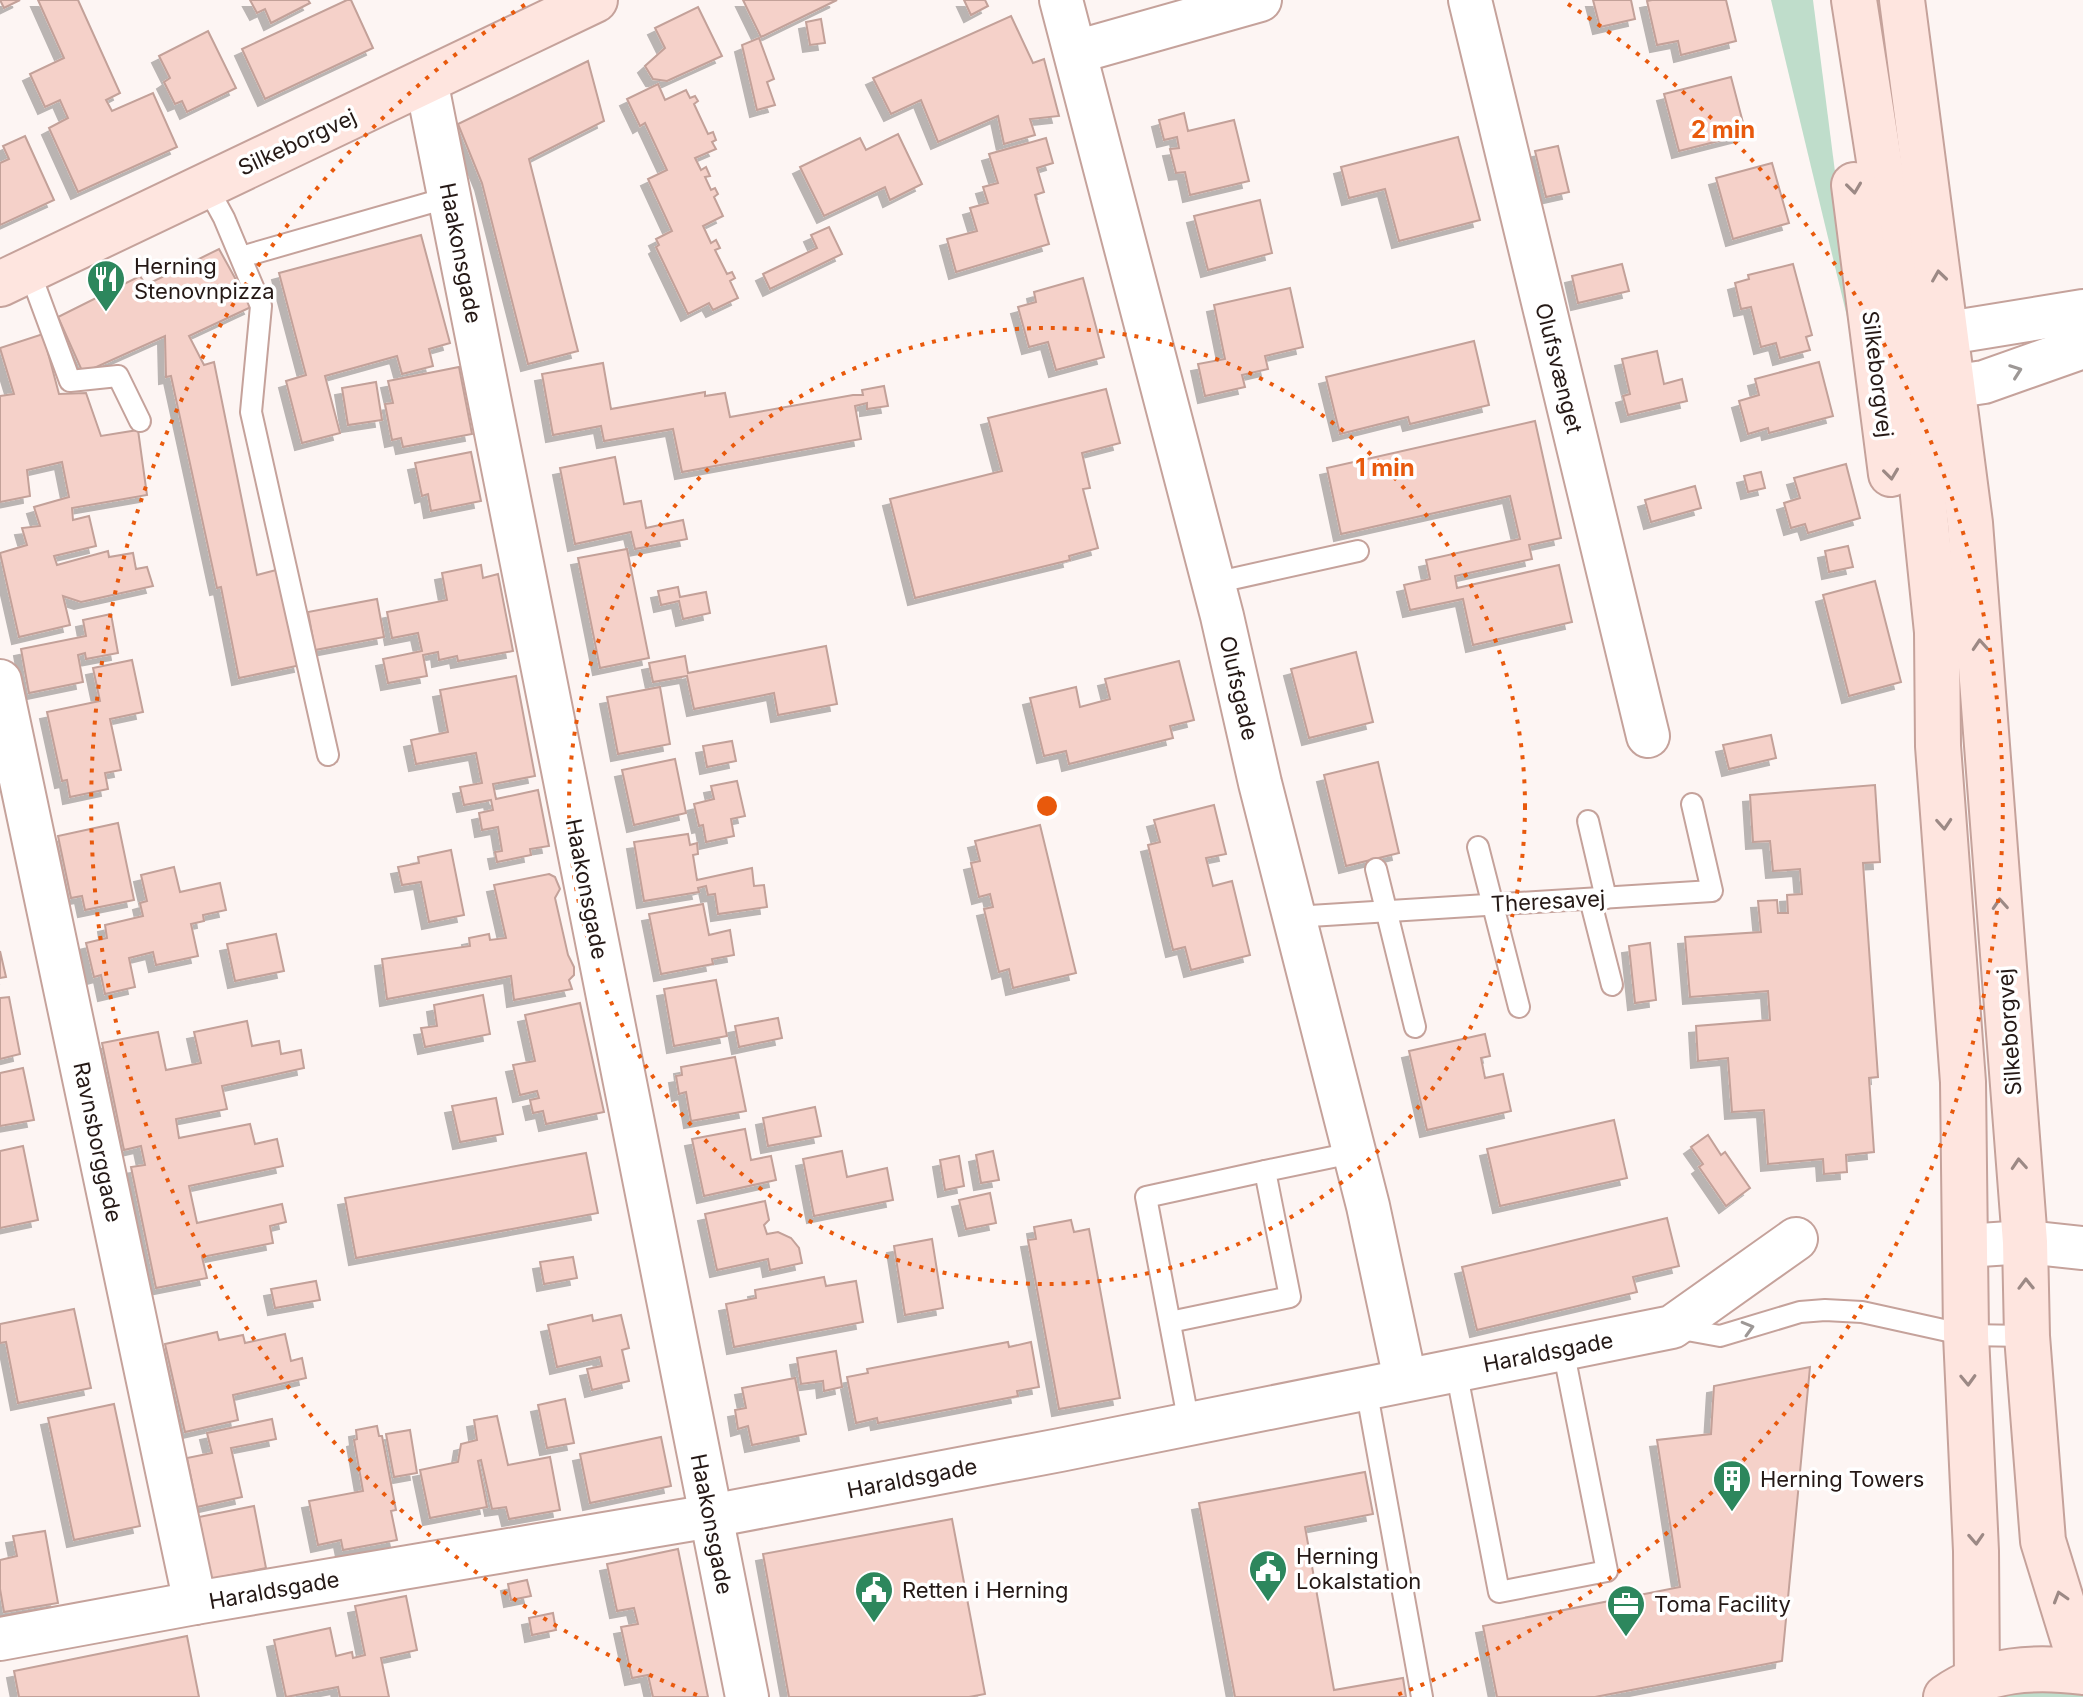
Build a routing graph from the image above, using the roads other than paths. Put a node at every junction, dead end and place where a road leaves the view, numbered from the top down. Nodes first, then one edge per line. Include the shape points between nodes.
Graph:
1 (595, 0) edge
2 (1061, 0) edge
3 (1260, 0) edge
4 (1470, 0) edge
5 (1830, 0) edge
6 (1854, 0) edge
7 (1902, 0) edge
8 (1076, 52) junction
9 (426, 80) junction
10 (206, 185) junction
11 (450, 197) junction
12 (241, 257) junction
13 (14, 277) edge
14 (2083, 311) edge
15 (1927, 336) junction
16 (2083, 347) edge
17 (1933, 390) junction
18 (140, 421) dead end
19 (1358, 551) dead end
20 (1214, 583) junction
21 (0, 681) edge
22 (1648, 736) dead end
23 (1938, 746) junction
24 (328, 755) dead end
25 (1692, 804) dead end
26 (1588, 821) dead end
27 (1478, 847) dead end
28 (1376, 869) dead end
29 (1598, 898) junction
30 (1493, 905) junction
31 (1387, 911) junction
32 (1294, 917) junction
33 (1612, 985) dead end
34 (1519, 1007) dead end
35 (1415, 1027) dead end
36 (1352, 1153) junction
37 (1265, 1171) junction
38 (1796, 1239) dead end
39 (2025, 1242) junction
40 (1965, 1246) junction
41 (2083, 1248) edge
42 (1170, 1322) junction
43 (1672, 1327) junction
44 (1966, 1335) junction
45 (2027, 1336) junction
46 (1563, 1349) junction
47 (1456, 1370) junction
48 (1386, 1383) junction
49 (1189, 1424) junction
50 (711, 1516) junction
51 (195, 1603) junction
52 (0, 1639) edge
53 (2083, 1672) edge
54 (1962, 1688) edge
55 (747, 1697) edge
56 (1422, 1697) edge

1 - 9 main road, Silkeborgvej
2 - 8 street, Olufsgade
3 - 8 street
4 - 22 street, Olufsvænget
5 -> 23 main road, Silkeborgvej via 1912,631
6 - 15 main road, Silkeborgvej
15 -> 7 main road, Silkeborgvej
8 - 20 street, Olufsgade
9 - 10 main road, Silkeborgvej
9 - 11 street, Haakonsgade
10 - 12 lane
10 - 13 main road, Silkeborgvej
11 - 12 lane
11 - 50 street, Haakonsgade
12 - 24 lane via 261,306 251,412
13 - 18 lane via 70,381 118,376
14 - 15 street
15 - 17 main road, Silkeborgvej
17 -> 16 street via 1984,382
17 - 23 main road, Silkeborgvej
39 -> 17 main road, Silkeborgvej via 1970,523
19 - 20 lane
20 - 32 street, Olufsgade
21 - 51 street, Ravnsborggade
23 -> 40 main road, Silkeborgvej via 1963,1082
25 - 29 lane, Theresavej via 1712,891
26 - 29 lane
27 - 30 lane
28 - 31 lane
29 - 30 lane, Theresavej
29 - 33 lane
30 - 31 lane, Theresavej
30 - 34 lane
31 - 32 lane, Theresavej
31 - 35 lane
32 - 36 street, Olufsgade
36 - 37 lane
36 - 48 street, Olufsgade via 1368,1206
37 - 42 lane via 1146,1197
37 - 42 lane via 1290,1297
38 - 43 street, Haraldsgade
39 - 40 street
39 - 41 street
45 -> 39 main road, Silkeborgvej
40 - 44 main road, Silkeborgvej
42 - 49 lane
43 -> 44 lane via 1720,1336 1800,1312 1825,1310 1862,1312
43 - 46 street, Haraldsgade
44 - 45 lane
44 -> 54 main road, Silkeborgvej via 1976,1551
53 -> 45 main road, Silkeborgvej via 2043,1541
46 - 47 street, Haraldsgade
46 - 47 lane via 1607,1571 1499,1592
47 - 48 street, Haraldsgade
48 - 49 street, Haraldsgade
48 - 56 lane
49 - 50 street, Haraldsgade
50 - 51 street, Haraldsgade
50 - 55 street, Haakonsgade
51 - 52 street, Haraldsgade
53 - 54 main road via 2024,1670

